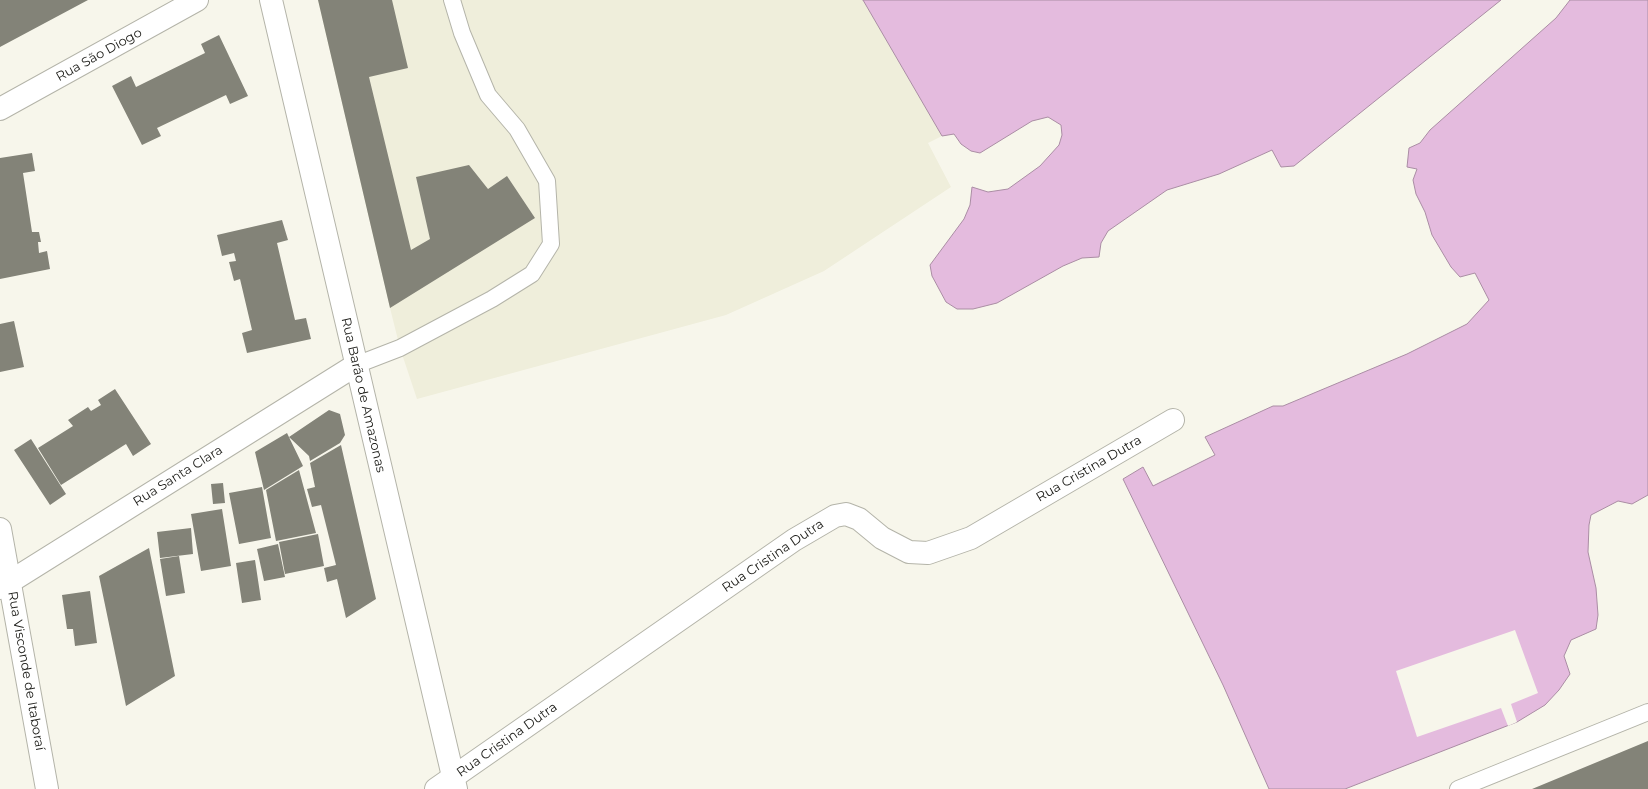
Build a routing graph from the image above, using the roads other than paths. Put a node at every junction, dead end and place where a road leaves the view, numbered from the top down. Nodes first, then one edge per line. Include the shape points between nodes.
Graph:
1 (197, 0) edge
2 (271, 0) edge
3 (452, 0) edge
4 (0, 109) edge
5 (356, 365) junction
6 (1173, 420) dead end
7 (0, 529) edge
8 (5, 585) edge
9 (1648, 712) edge
10 (448, 785) edge
11 (47, 789) edge
12 (1458, 789) edge

1 - 4 street, Rua São Diogo
2 - 5 street, Rua Barão de Amazonas
3 - 5 lane via 462,33 488,95 517,129 547,181 551,244 532,274 400,348
5 - 8 street, Rua Santa Clara
5 - 10 street, Rua Barão de Amazonas
6 - 10 street, Rua Cristina Dutra via 971,538 928,553 909,552 882,538 859,519 846,514 835,516 794,540
7 - 8 street, Rua Visconde de Itaboraí
8 - 11 street, Rua Visconde de Itaboraí
9 - 12 lane

